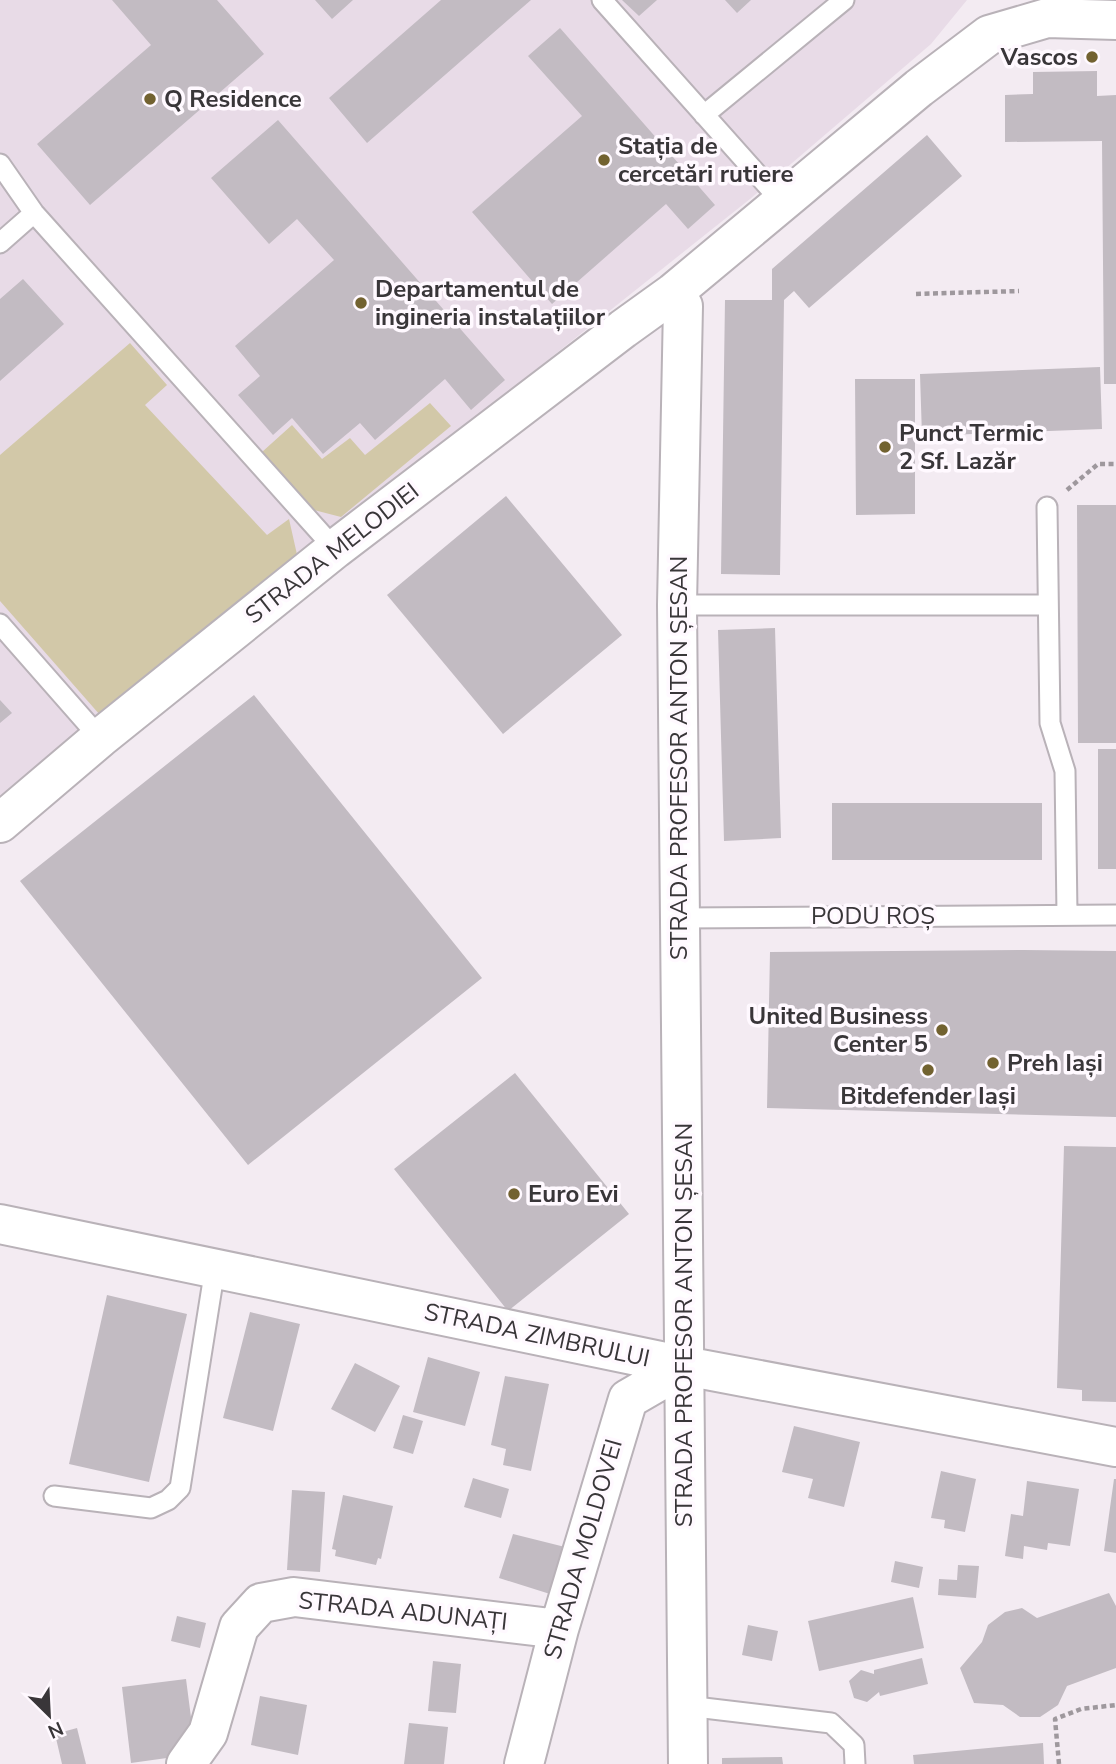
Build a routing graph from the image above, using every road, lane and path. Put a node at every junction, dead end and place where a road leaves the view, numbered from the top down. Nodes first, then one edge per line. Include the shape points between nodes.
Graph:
1 (602, 0) edge
2 (844, 0) edge
3 (1047, 9) edge
4 (1116, 20) edge
5 (704, 115) junction
6 (0, 164) edge
7 (782, 202) junction
8 (34, 213) junction
9 (0, 243) edge
10 (1019, 291) dead end
11 (673, 293) junction
12 (916, 294) dead end
13 (1116, 464) edge
14 (1047, 507) joint
15 (335, 549) junction
16 (1046, 604) junction
17 (677, 606) junction
18 (0, 624) edge
19 (100, 738) junction
20 (0, 823) edge
21 (1067, 914) junction
22 (1116, 915) edge
23 (680, 918) junction
24 (0, 1224) edge
25 (215, 1268) junction
26 (685, 1366) junction
27 (1116, 1447) edge
28 (54, 1496) dead end
29 (559, 1629) junction
30 (1116, 1705) edge
31 (687, 1706) junction
32 (186, 1764) edge
33 (524, 1764) edge
34 (688, 1764) edge
35 (855, 1764) edge
36 (1059, 1764) edge

1 - 5 lane
2 - 5 lane
3 - 4 street
3 - 7 street via 989,35
5 - 7 lane
6 - 8 lane
7 - 11 street
8 - 9 lane
8 - 15 lane
10 - 12 path
11 - 15 street, STRADA MELODIEI
11 - 17 street, STRADA PROFESOR ANTON ȘESAN via 683,306
13 - 14 path via 1098,464
14 - 16 lane
15 - 19 street, STRADA MELODIEI
16 - 17 lane
16 - 21 lane via 1050,723 1065,771
17 - 23 street, STRADA PROFESOR ANTON ȘESAN
18 - 19 lane
19 - 20 street, STRADA MELODIEI
21 - 22 lane, PODU ROȘ
21 - 23 lane, PODU ROȘ
23 - 26 street, STRADA PROFESOR ANTON ȘESAN
24 - 25 street, STRADA ZIMBRULUI
25 - 26 street, STRADA ZIMBRULUI
25 - 28 lane via 180,1488 151,1508
26 - 27 street, STRADA ZIMBRULUI
26 - 29 street, STRADA MOLDOVEI via 628,1399
26 - 31 street, STRADA PROFESOR ANTON ȘESAN
29 - 32 street, STRADA ADUNAȚI via 294,1597 261,1603 239,1627 208,1733
29 - 33 street, STRADA MOLDOVEI
30 - 36 path via 1055,1718
31 - 34 street, STRADA PROFESOR ANTON ȘESAN
31 - 35 lane via 831,1723 854,1745

